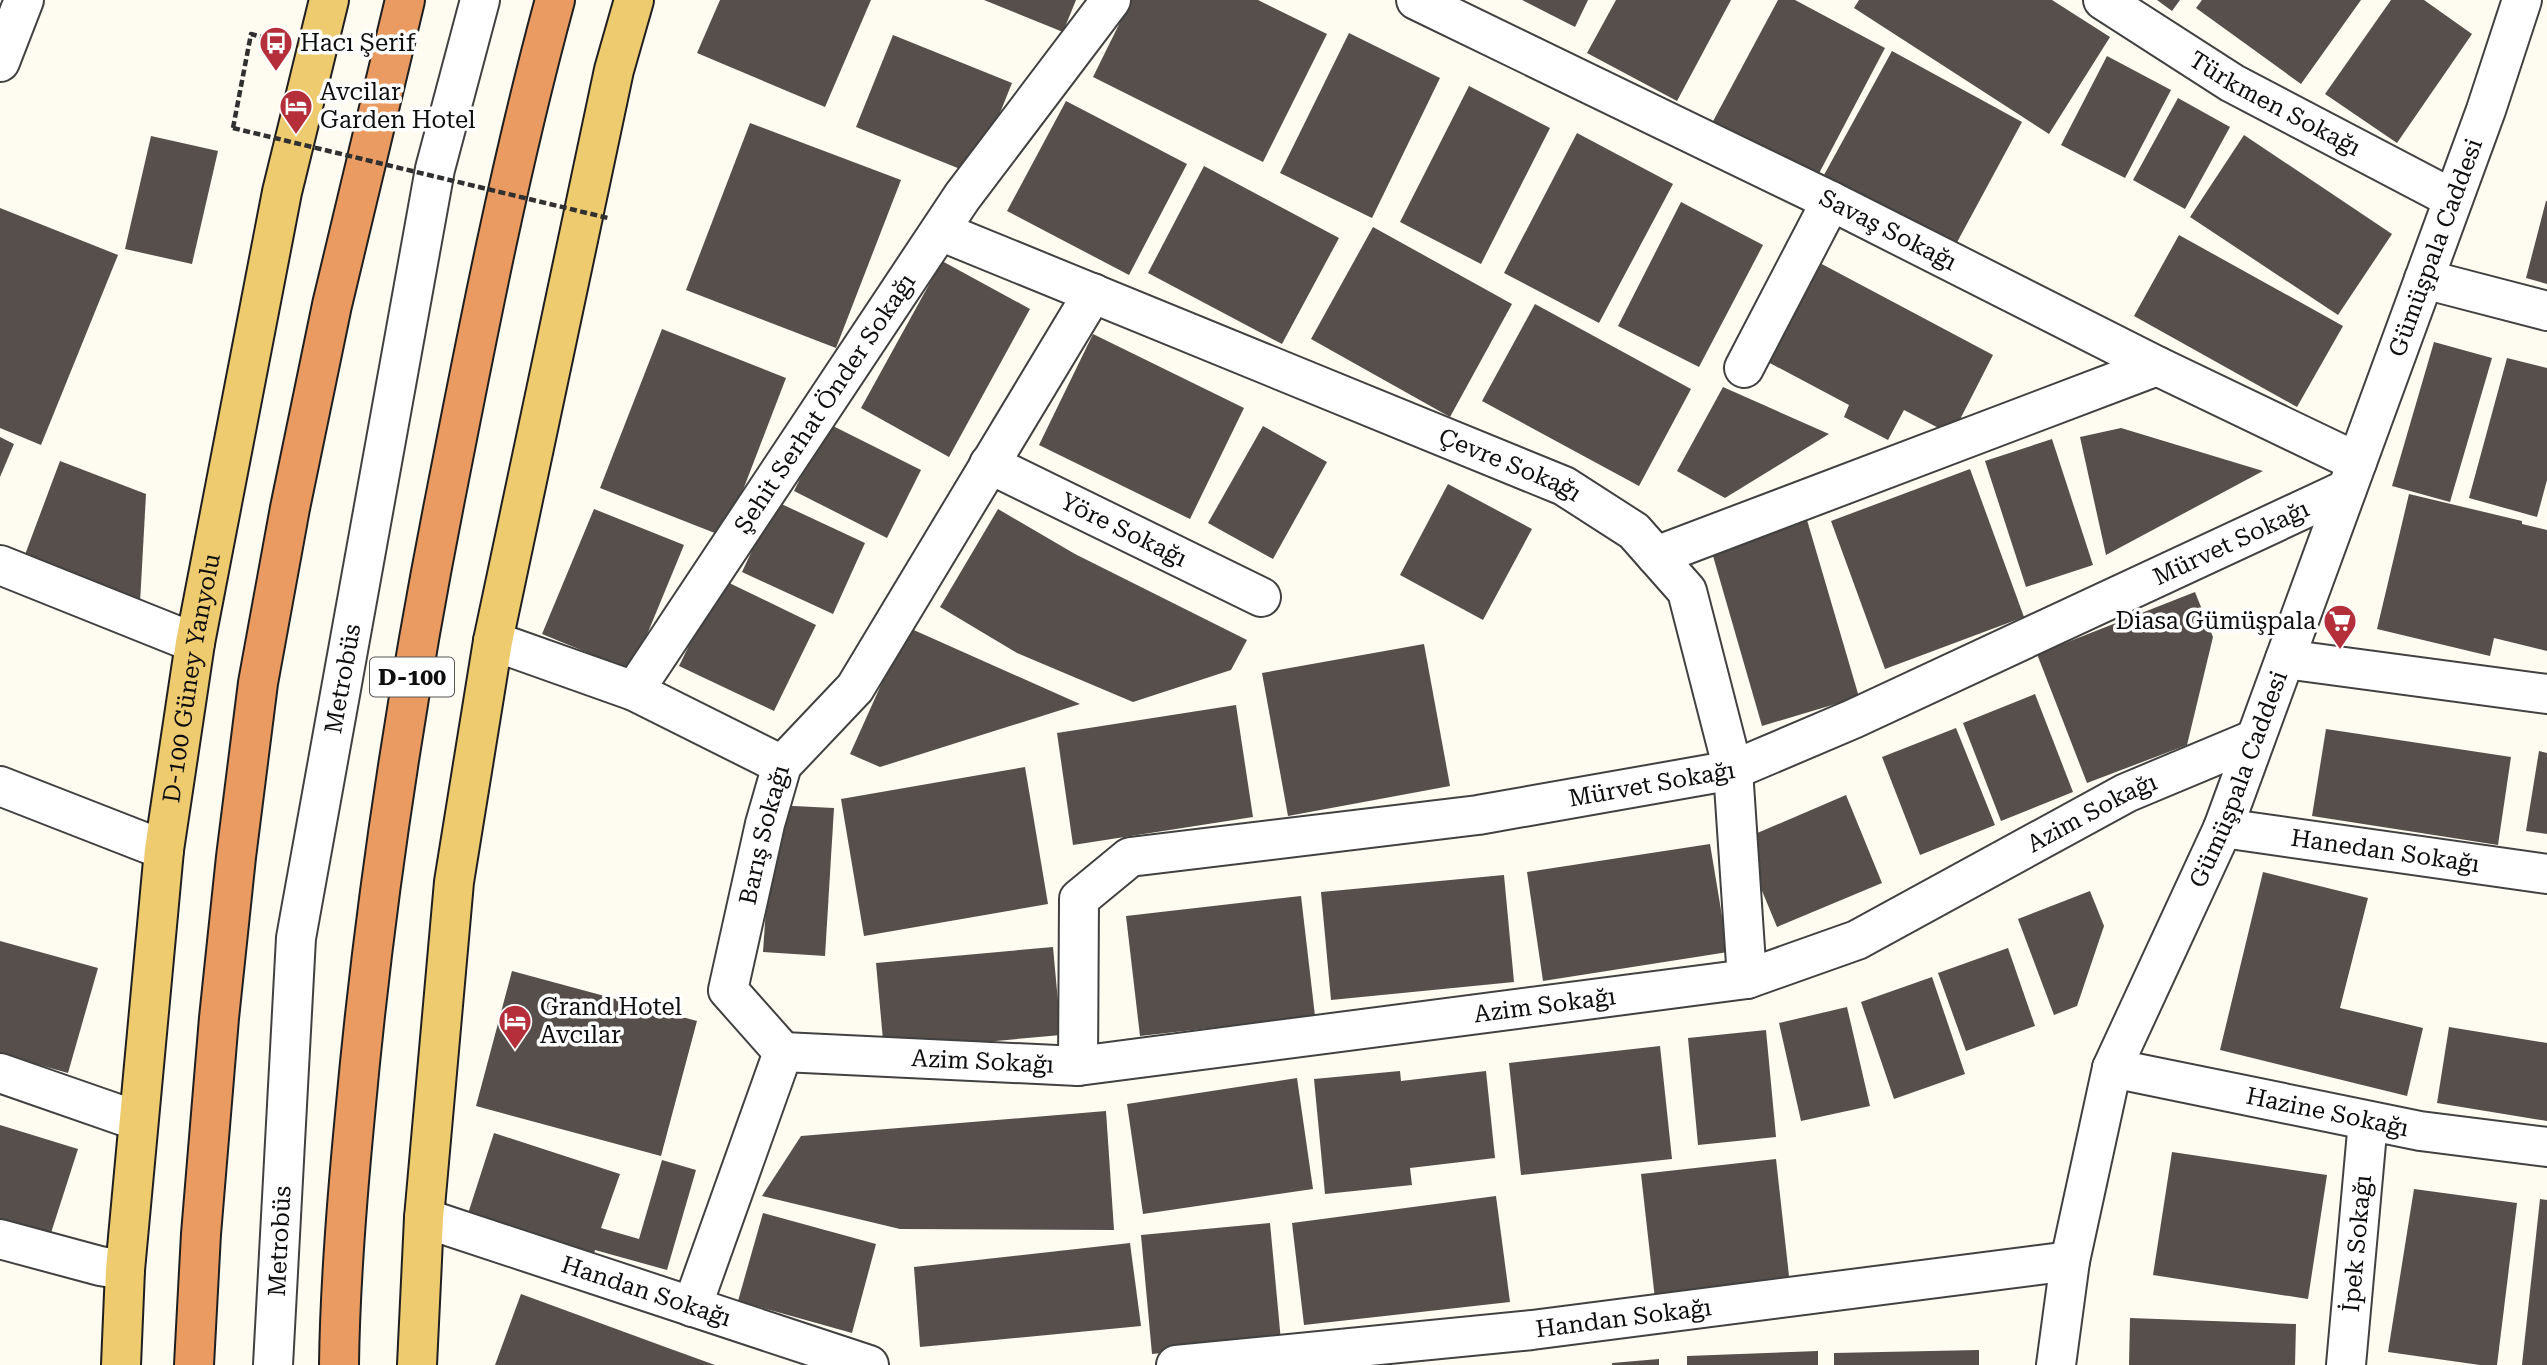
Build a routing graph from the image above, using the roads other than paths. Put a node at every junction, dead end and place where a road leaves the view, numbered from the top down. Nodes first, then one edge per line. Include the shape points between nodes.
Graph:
1 (24, 0) edge
2 (328, 0) edge
3 (405, 0) edge
4 (480, 0) edge
5 (555, 0) edge
6 (634, 0) edge
7 (1111, 0) edge
8 (1416, 0) edge
9 (2103, 0) edge
10 (2522, 0) edge
11 (0, 62) edge
12 (2453, 199) junction
13 (1831, 201) junction
14 (940, 231) junction
15 (2424, 279) junction
16 (1093, 293) junction
17 (2547, 311) edge
18 (2157, 366) junction
19 (1744, 368) dead end
20 (989, 464) junction
21 (2352, 476) junction
22 (1656, 556) junction
23 (0, 565) edge
24 (1261, 597) dead end
25 (493, 641) junction
26 (195, 643) junction
27 (2284, 659) junction
28 (634, 691) junction
29 (2547, 694) edge
30 (2255, 739) junction
31 (782, 765) junction
32 (1733, 770) junction
33 (0, 786) edge
34 (2223, 828) junction
35 (164, 850) junction
36 (2547, 874) edge
37 (1747, 979) junction
38 (783, 1052) junction
39 (1078, 1066) junction
40 (2112, 1068) junction
41 (0, 1073) edge
42 (138, 1121) junction
43 (2368, 1121) junction
44 (2547, 1147) edge
45 (424, 1218) junction
46 (0, 1239) edge
47 (2070, 1261) junction
48 (125, 1270) junction
49 (692, 1307) junction
50 (422, 1363) edge
51 (121, 1365) edge
52 (194, 1365) edge
53 (273, 1365) edge
54 (339, 1365) edge
55 (869, 1365) edge
56 (1176, 1365) edge
57 (2056, 1365) edge
58 (2346, 1365) edge

1 - 11 street
2 - 26 main road, D-100 Güney Yanyolu via 282,192
3 - 52 highway via 332,305 258,683 219,1018
4 - 53 street, Metrobüs via 435,169 296,938
5 - 54 highway, D-100 via 494,247 397,767 365,1000
6 - 25 main road via 614,70
7 - 14 street, Şehit Serhat Önder Sokağı
8 - 13 street, Savaş Sokağı
9 - 12 street, Türkmen Sokağı via 2232,83
10 - 12 street, Gümüşpala Caddesi
12 - 15 street, Gümüşpala Caddesi
13 - 18 street, Savaş Sokağı
13 - 19 street
14 - 16 street, Çevre Sokağı
14 - 28 street, Şehit Serhat Önder Sokağı
15 - 17 street
15 - 21 street, Gümüşpala Caddesi
16 - 20 street, Barış Sokağı
16 - 22 street, Çevre Sokağı via 1564,486 1634,531
18 - 21 street, Savaş Sokağı
18 - 22 street
20 - 24 street, Yöre Sokağı
20 - 31 street, Barış Sokağı via 855,688
21 - 27 street, Gümüşpala Caddesi
21 - 32 street, Mürvet Sokağı via 1853,719
22 - 32 street, Çevre Sokağı via 1687,591
23 - 26 street
25 - 28 street
25 - 45 main road via 454,882
26 - 35 main road, D-100 Güney Yanyolu
27 - 29 street
27 - 30 street, Gümüşpala Caddesi
28 - 31 street
30 - 34 street, Gümüşpala Caddesi
30 - 37 street, Azim Sokağı via 2126,793 1857,940
31 - 38 street, Barış Sokağı via 728,990
32 - 37 street, Çevre Sokağı
32 - 39 street, Mürvet Sokağı via 1478,815 1130,857 1079,899
33 - 35 street
34 - 36 street, Hanedan Sokağı
34 - 40 street, Gümüşpala Caddesi
35 - 42 main road, D-100 Güney Yanyolu
37 - 39 street, Azim Sokağı
38 - 39 street, Azim Sokağı
38 - 49 street
40 - 43 street, Hazine Sokağı
40 - 47 street, Gümüşpala Caddesi
41 - 42 street
42 - 48 main road, D-100 Güney Yanyolu
43 - 44 street, Hazine Sokağı
43 - 58 street, İpek Sokağı
45 - 49 street, Handan Sokağı
45 - 50 main road
46 - 48 street
47 - 56 street, Handan Sokağı via 1532,1330
47 - 57 street, Gümüşpala Caddesi
48 - 51 main road, D-100 Güney Yanyolu
49 - 55 street, Handan Sokağı

